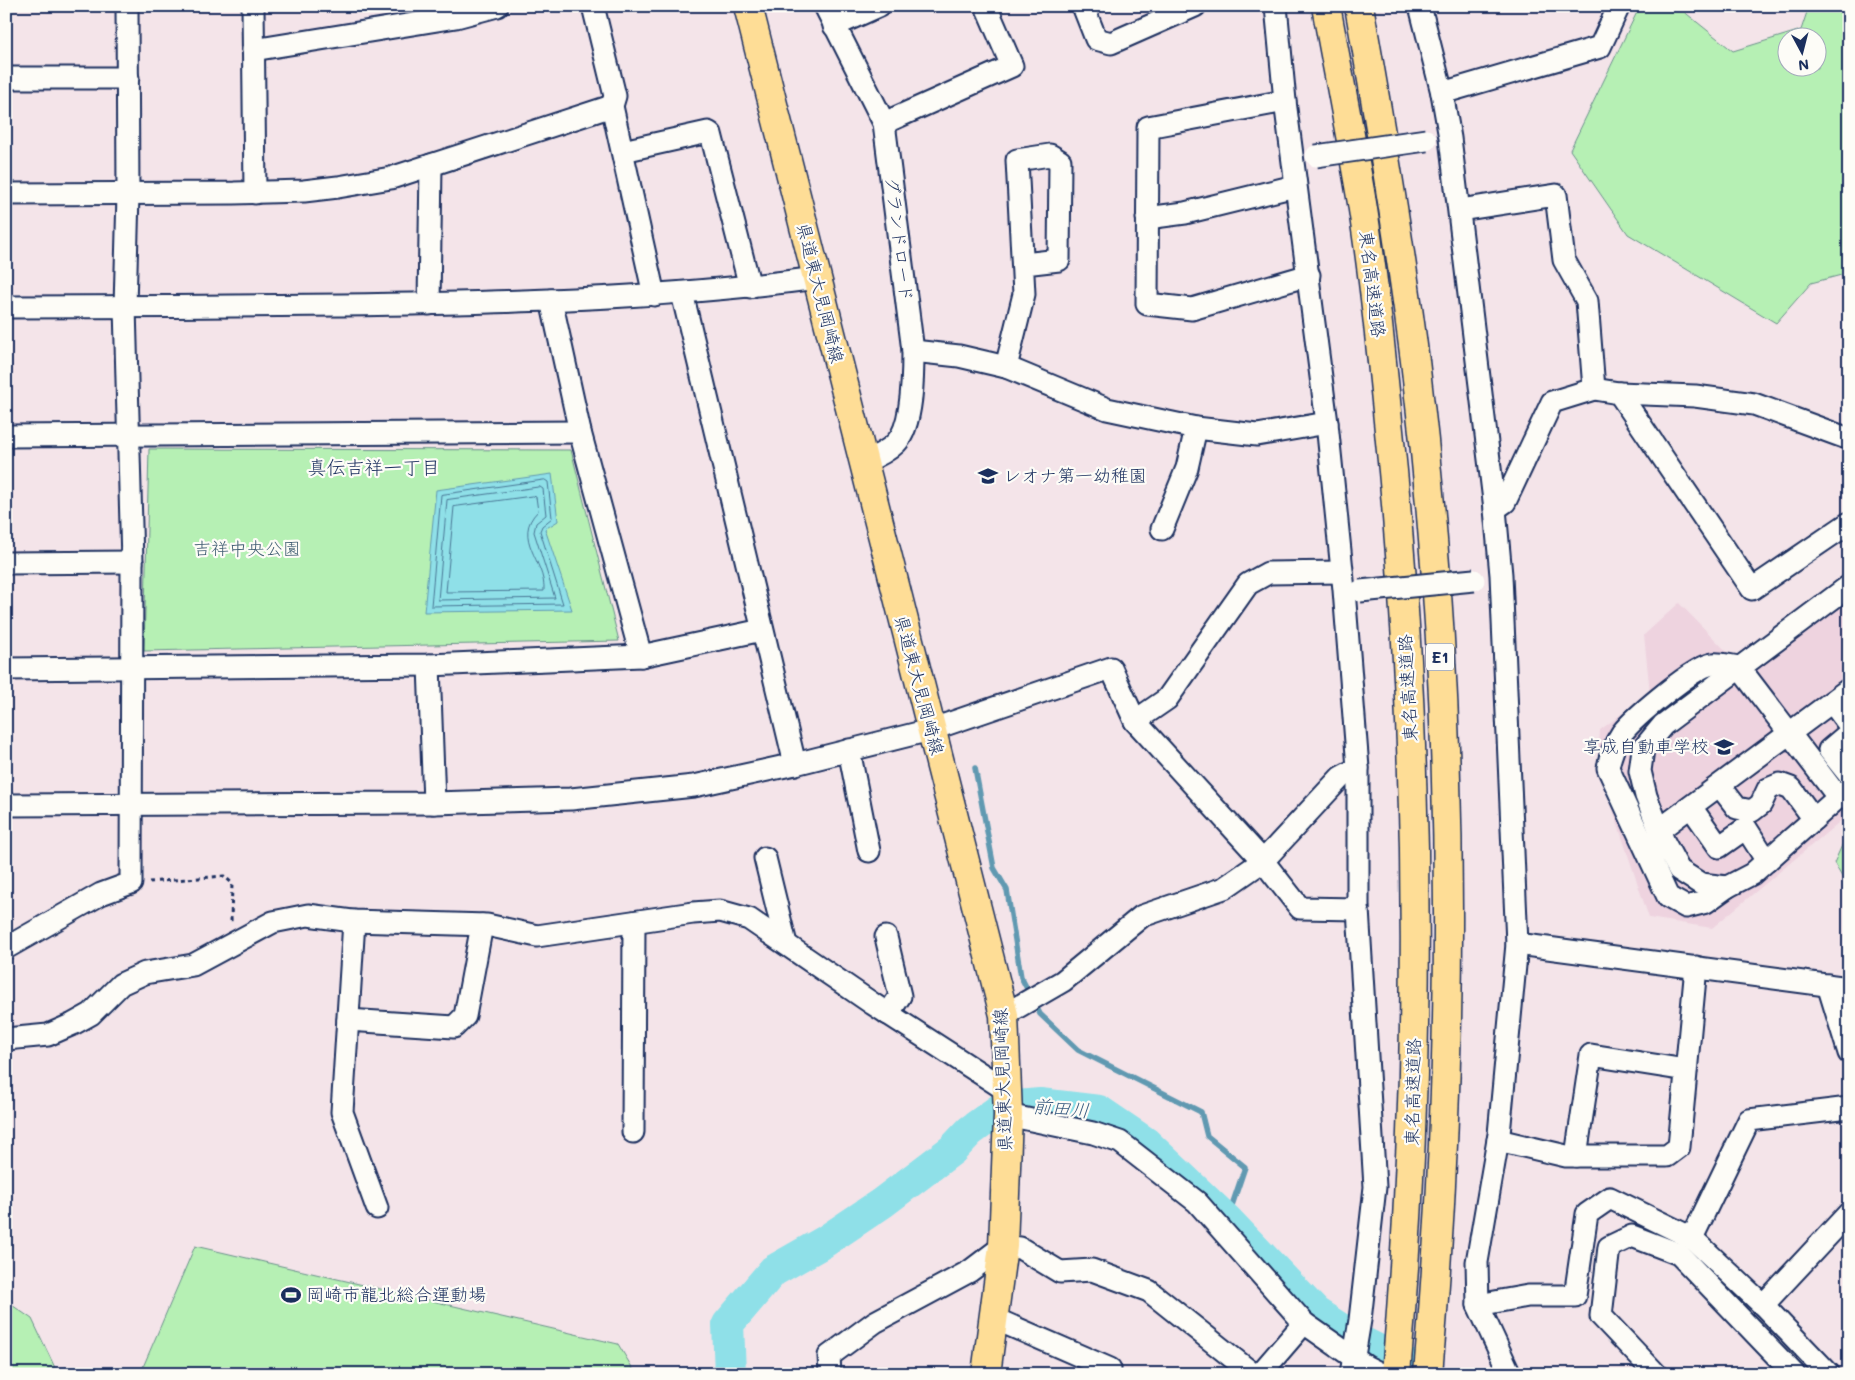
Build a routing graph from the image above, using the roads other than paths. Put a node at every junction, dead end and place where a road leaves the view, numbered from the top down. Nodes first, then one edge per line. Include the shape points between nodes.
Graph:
1 (127, 6) edge
2 (253, 6) edge
3 (497, 6) edge
4 (593, 6) edge
5 (748, 6) edge
6 (825, 6) edge
7 (879, 6) edge
8 (986, 6) edge
9 (1083, 6) edge
10 (1195, 6) edge
11 (1276, 6) edge
12 (1326, 6) edge
13 (1359, 6) edge
14 (1420, 6) edge
15 (1619, 6) edge
16 (834, 26) junction
17 (253, 50) junction
18 (6, 78) edge
19 (128, 78) junction
20 (1442, 93) junction
21 (1285, 102) junction
22 (612, 106) junction
23 (884, 123) junction
24 (1450, 138) junction
25 (623, 151) junction
26 (1294, 161) junction
27 (430, 165) junction
28 (1295, 186) junction
29 (255, 193) junction
30 (6, 194) edge
31 (128, 194) junction
32 (1460, 210) junction
33 (1147, 218) junction
34 (1024, 264) junction
35 (1309, 275) junction
36 (817, 278) junction
37 (750, 287) junction
38 (682, 293) junction
39 (654, 295) junction
40 (551, 300) junction
41 (429, 304) junction
42 (6, 307) edge
43 (125, 307) junction
44 (913, 351) junction
45 (1006, 367) junction
46 (1594, 389) junction
47 (1619, 393) junction
48 (1327, 423) junction
49 (1196, 428) junction
50 (580, 432) junction
51 (127, 435) junction
52 (6, 436) edge
53 (1849, 439) edge
54 (862, 463) junction
55 (1495, 509) junction
56 (1849, 523) edge
57 (1162, 529) dead end
58 (132, 562) junction
59 (6, 563) edge
60 (1501, 575) junction
61 (1349, 584) junction
62 (1849, 586) edge
63 (762, 630) junction
64 (641, 656) junction
65 (429, 665) junction
66 (1739, 667) junction
67 (6, 669) edge
68 (130, 669) junction
69 (1849, 689) edge
70 (1832, 702) junction
71 (1135, 721) junction
72 (1849, 725) edge
73 (930, 730) junction
74 (1849, 733) edge
75 (1790, 734) junction
76 (849, 750) junction
77 (795, 764) junction
78 (1358, 768) junction
79 (1849, 775) edge
80 (1720, 786) junction
81 (1843, 792) edge
82 (434, 803) junction
83 (131, 804) junction
84 (6, 805) edge
85 (1691, 807) junction
86 (1814, 820) junction
87 (1659, 830) junction
88 (869, 852) dead end
89 (765, 858) dead end
90 (1263, 861) junction
91 (1767, 861) junction
92 (1726, 887) junction
93 (1358, 909) junction
94 (354, 921) junction
95 (634, 922) junction
96 (482, 925) junction
97 (886, 937) dead end
98 (786, 944) junction
99 (1517, 944) junction
100 (6, 948) edge
101 (1696, 967) junction
102 (1828, 985) junction
103 (1849, 988) edge
104 (888, 1014) junction
105 (1004, 1015) junction
106 (348, 1020) junction
107 (6, 1039) edge
108 (1849, 1053) edge
109 (1686, 1070) junction
110 (1007, 1103) junction
111 (1849, 1108) edge
112 (633, 1132) dead end
113 (1498, 1140) junction
114 (1576, 1156) junction
115 (377, 1208) dead end
116 (1849, 1213) edge
117 (1692, 1238) junction
118 (1003, 1246) junction
119 (1478, 1305) junction
120 (1763, 1305) junction
121 (993, 1318) junction
122 (1304, 1323) junction
123 (1352, 1365) edge
124 (1110, 1369) dead end
125 (830, 1374) edge
126 (986, 1374) edge
127 (1254, 1374) edge
128 (1260, 1374) edge
129 (1381, 1374) edge
130 (1396, 1374) edge
131 (1428, 1374) edge
132 (1510, 1374) edge
133 (1656, 1374) edge
134 (1794, 1374) edge
135 (1829, 1374) edge

1 - 19 street
2 - 17 street
3 - 17 street via 456,17
4 - 22 street via 615,96
5 - 36 main road, 県道東大見岡崎線
6 - 16 street, グランドロード
7 - 16 street
8 - 23 street via 1012,66
9 - 10 street via 1096,39 1111,42
11 - 21 street
12 - 130 main road, 東名高速道路 / E1 via 1362,205 1383,367 1410,702 1416,918 1413,1126
13 - 131 main road, 東名高速道路 / E1 via 1393,200 1415,363 1432,536 1443,698 1448,935 1444,1128
14 - 20 street
15 - 20 street via 1600,47
16 - 23 street, グランドロード
17 - 29 street
18 - 19 street
19 - 31 street
20 - 24 street
21 - 26 street
21 - 33 street via 1148,127
22 - 25 street
22 - 27 street
23 - 44 street, グランドロード
24 - 26 street, bridge
24 - 32 street
25 - 37 street via 708,132 711,134
25 - 39 street
26 - 28 street
27 - 29 street via 391,178 338,187 304,192
27 - 41 street
28 - 33 street
28 - 35 street
29 - 31 street
30 - 31 street
31 - 43 street
32 - 46 street via 1556,196 1564,260 1587,301
32 - 55 street
33 - 35 street via 1147,304 1192,309
34 - 34 street via 1017,160 1050,155 1060,161 1059,260
34 - 45 street via 1024,294
35 - 48 street
36 - 37 street
36 - 54 main road, 県道東大見岡崎線
37 - 38 street
38 - 39 street
38 - 63 street
39 - 40 street
40 - 41 street
40 - 50 street
41 - 43 street
42 - 43 street
43 - 51 street
44 - 45 street via 959,356
44 - 54 street, グランドロード via 914,386 898,442
45 - 49 street via 1107,409
46 - 47 street
46 - 55 street via 1552,402 1505,502
47 - 53 street via 1695,396 1754,404
47 - 56 street via 1752,589
48 - 49 street via 1257,435
48 - 61 street
49 - 57 street via 1188,468
50 - 51 street
50 - 64 street
51 - 52 street
51 - 58 street
54 - 73 main road, 県道東大見岡崎線
55 - 60 street
58 - 59 street
58 - 68 street
60 - 61 street, bridge via 1474,580
60 - 99 street
61 - 71 street via 1268,573 1248,584 1167,699
61 - 78 street
62 - 66 street
63 - 64 street
63 - 77 street
64 - 65 street
65 - 68 street
65 - 82 street
66 - 75 street
66 - 87 street via 1663,725 1643,749 1640,771
66 - 92 street via 1714,664 1683,678 1623,732 1610,753 1608,768 1668,897 1686,907 1706,902
67 - 68 street
68 - 83 street
69 - 70 street
70 - 72 street
70 - 75 street
71 - 73 street via 1111,668
71 - 90 street
73 - 76 street
73 - 105 main road, 県道東大見岡崎線
74 - 79 street via 1829,750
75 - 80 street
75 - 81 street
76 - 77 street
76 - 88 street
77 - 82 street via 694,786 571,799
78 - 90 street via 1341,778
78 - 93 street
80 - 85 street
80 - 86 street via 1736,808 1752,811 1761,804 1768,789 1780,784 1791,788
81 - 86 street
82 - 83 street
83 - 84 street
83 - 100 street via 131,883 101,894
85 - 87 street
85 - 91 street via 1719,847 1746,828
86 - 91 street
87 - 92 street via 1679,870 1701,884
89 - 98 street
90 - 93 street via 1300,908
90 - 105 street via 1224,888 1142,916 1063,981
91 - 92 street via 1752,874
93 - 123 street via 1376,1187
94 - 96 street
94 - 106 street
94 - 107 street via 308,915 273,922 193,965 145,973 121,984 91,1014 48,1035
95 - 96 street via 537,936
95 - 98 street via 720,912 749,919
95 - 112 street
96 - 106 street via 465,1016 454,1027
97 - 104 street via 900,996
98 - 104 street
99 - 101 street
99 - 113 street
101 - 102 street
101 - 109 street
102 - 103 street
102 - 108 street
104 - 110 street
105 - 110 main road, 県道東大見岡崎線
106 - 115 street via 342,1112
109 - 114 street via 1679,1147 1667,1156
109 - 114 street via 1590,1055
110 - 118 main road, 県道東大見岡崎線
110 - 122 street via 1120,1142 1197,1202
111 - 117 street via 1750,1120
113 - 114 street
113 - 119 street via 1476,1262
116 - 120 street
117 - 119 street via 1610,1198 1586,1214 1575,1296 1528,1296
117 - 120 street
118 - 121 main road, 県道東大見岡崎線
118 - 125 street via 970,1271 875,1322 829,1356
118 - 127 street via 1020,1248 1060,1272 1092,1270 1149,1291
119 - 132 street
120 - 135 street
121 - 124 street
121 - 126 main road, 県道東大見岡崎線
122 - 123 street
122 - 128 street
123 - 129 street via 1367,1367
133 - 134 street via 1601,1316 1609,1247 1632,1236 1679,1254

